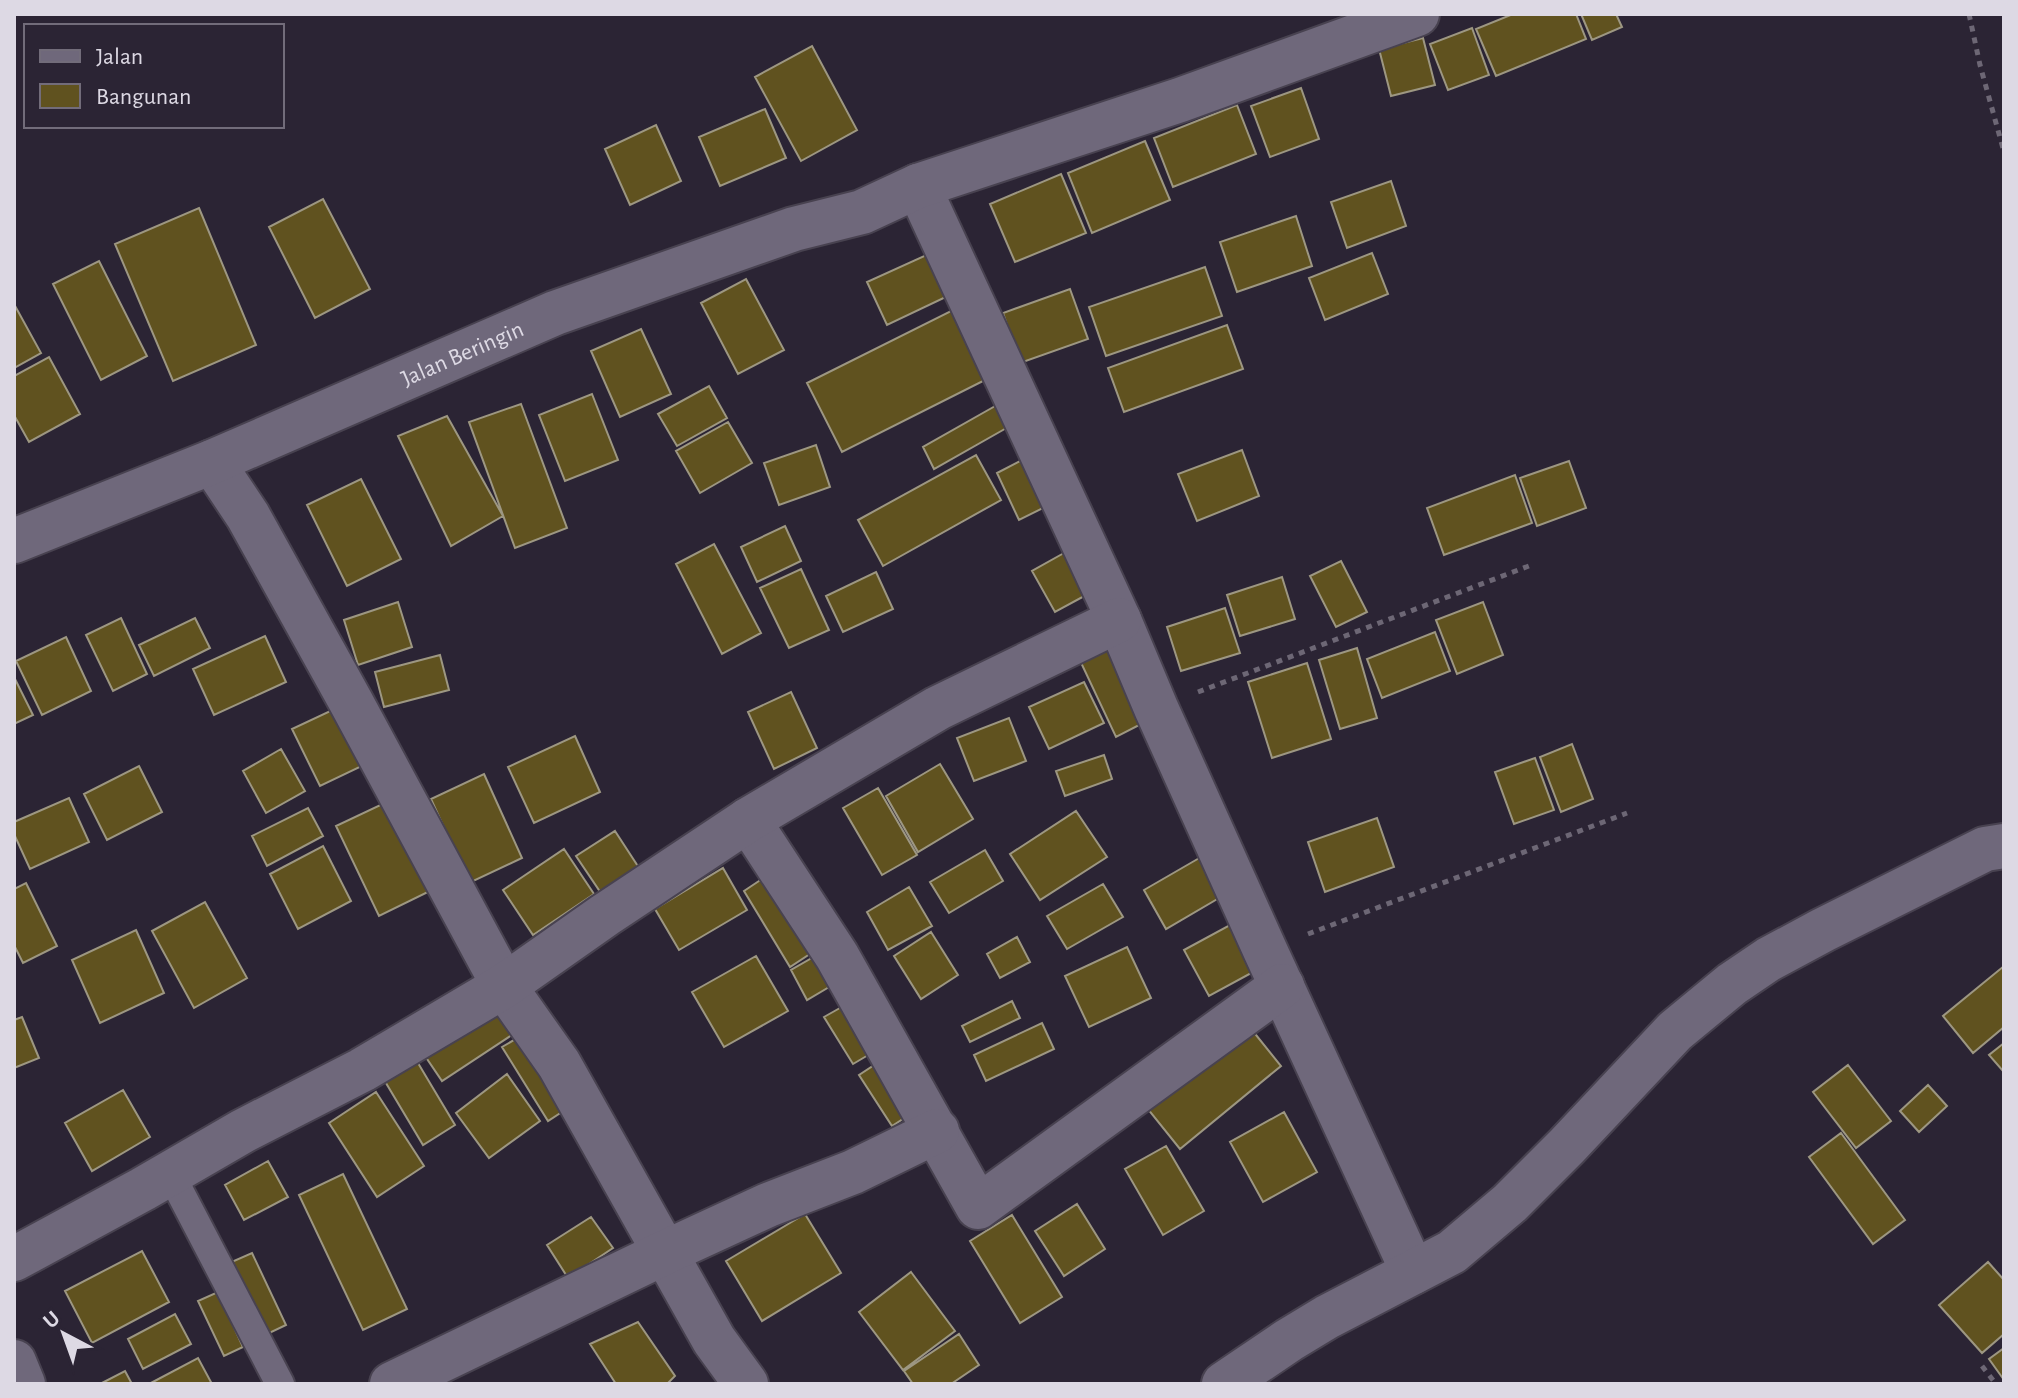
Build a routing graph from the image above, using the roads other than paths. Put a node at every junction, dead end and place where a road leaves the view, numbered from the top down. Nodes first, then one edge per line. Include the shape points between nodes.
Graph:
1 (1417, 14) edge
2 (918, 186) junction
3 (212, 462) junction
4 (14, 541) edge
5 (1119, 620) junction
6 (748, 820) junction
7 (2004, 846) edge
8 (1274, 968) junction
9 (504, 986) junction
10 (937, 1131) junction
11 (170, 1173) junction
12 (666, 1252) junction
13 (14, 1259) edge
14 (1413, 1272) junction
15 (14, 1362) edge
16 (23, 1384) edge
17 (280, 1384) edge
18 (392, 1384) edge
19 (746, 1384) edge
20 (1224, 1384) edge

1 - 2 street, Jalan Beringin via 1180,100
2 - 3 street, Jalan Beringin via 862,212 794,229 555,313
2 - 5 street
3 - 4 street, Jalan Beringin
3 - 9 street via 248,516
5 - 6 street via 938,708
5 - 8 street
6 - 9 street
6 - 10 street via 837,956
7 - 14 street via 1985,849 1823,930 1732,984 1675,1031 1510,1203 1452,1252
8 - 10 street via 978,1207
8 - 14 street
9 - 11 street
9 - 12 street via 559,1064
10 - 12 street
11 - 13 street
11 - 17 lane
12 - 18 street
12 - 19 street via 714,1340
14 - 20 street via 1327,1317
15 - 16 street

